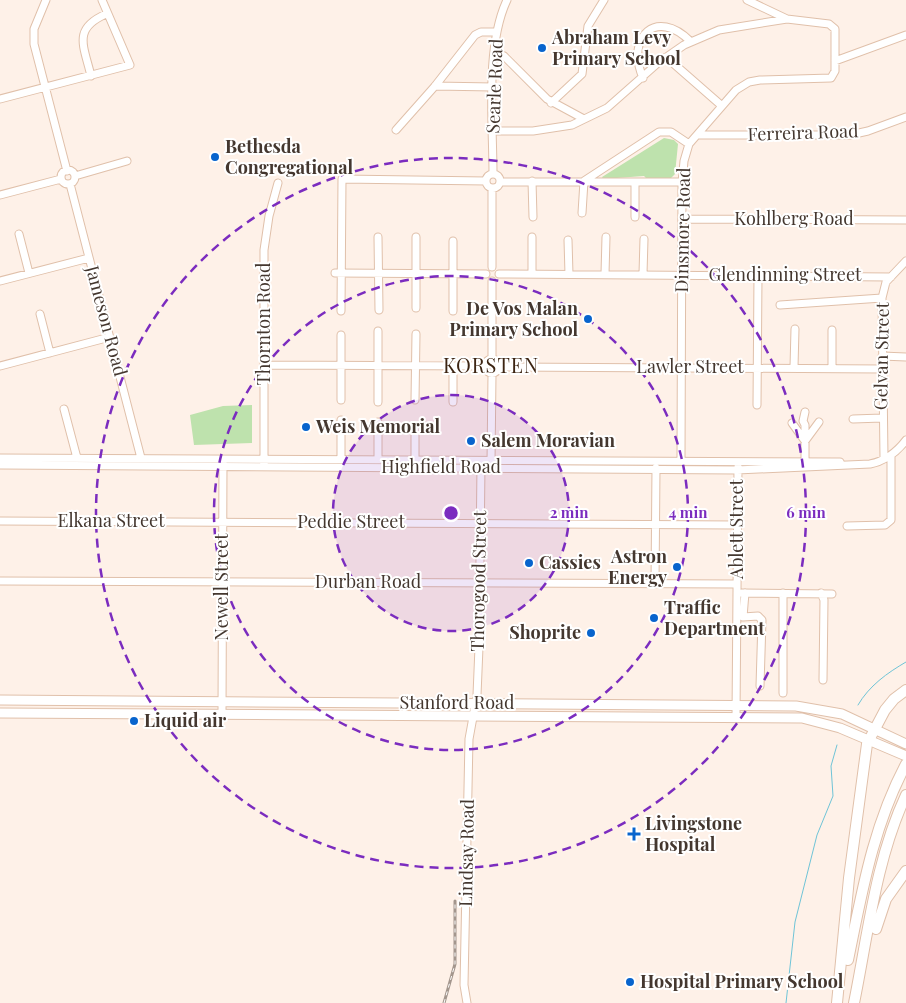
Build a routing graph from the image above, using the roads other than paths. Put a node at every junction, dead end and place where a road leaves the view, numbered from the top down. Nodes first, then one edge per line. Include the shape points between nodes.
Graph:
1 (46, 0) edge
2 (102, 0) edge
3 (507, 0) edge
4 (604, 0) edge
5 (747, 0) edge
6 (106, 14) junction
7 (787, 19) junction
8 (497, 32) junction
9 (906, 35) edge
10 (690, 41) junction
11 (495, 51) junction
12 (666, 57) junction
13 (835, 60) junction
14 (91, 76) junction
15 (642, 78) junction
16 (436, 86) junction
17 (493, 87) junction
18 (44, 88) junction
19 (0, 100) edge
20 (551, 103) junction
21 (722, 106) junction
22 (906, 117) edge
23 (584, 119) junction
24 (396, 130) dead end
25 (493, 131) junction
26 (697, 135) junction
27 (690, 144) junction
28 (127, 161) dead end
29 (67, 170) junction
30 (493, 174) junction
31 (75, 176) junction
32 (61, 179) junction
33 (486, 181) junction
34 (532, 181) junction
35 (584, 181) junction
36 (500, 182) junction
37 (635, 182) junction
38 (682, 182) junction
39 (278, 183) dead end
40 (70, 184) junction
41 (492, 188) junction
42 (0, 195) edge
43 (582, 213) dead end
44 (533, 217) dead end
45 (635, 217) dead end
46 (682, 219) junction
47 (906, 220) edge
48 (19, 234) dead end
49 (416, 237) dead end
50 (532, 237) dead end
51 (606, 237) dead end
52 (378, 238) dead end
53 (644, 239) dead end
54 (453, 240) dead end
55 (568, 240) dead end
56 (89, 258) junction
57 (906, 261) edge
58 (492, 267) junction
59 (338, 273) junction
60 (379, 273) junction
61 (415, 273) junction
62 (29, 274) junction
63 (453, 274) junction
64 (486, 274) junction
65 (499, 274) junction
66 (532, 274) junction
67 (569, 274) junction
68 (606, 274) junction
69 (643, 274) junction
70 (682, 275) junction
71 (758, 275) junction
72 (891, 277) junction
73 (0, 281) edge
74 (492, 281) junction
75 (882, 298) junction
76 (780, 305) dead end
77 (416, 308) dead end
78 (379, 310) dead end
79 (341, 311) dead end
80 (453, 311) dead end
81 (40, 314) dead end
82 (795, 329) dead end
83 (832, 330) dead end
84 (378, 331) dead end
85 (416, 334) dead end
86 (341, 335) dead end
87 (110, 337) junction
88 (50, 353) junction
89 (882, 356) junction
90 (906, 356) edge
91 (492, 359) junction
92 (264, 365) junction
93 (341, 365) junction
94 (0, 366) edge
95 (379, 366) junction
96 (416, 366) junction
97 (453, 366) junction
98 (485, 366) junction
99 (499, 367) junction
100 (682, 367) junction
101 (758, 367) junction
102 (794, 367) junction
103 (832, 368) junction
104 (882, 369) junction
105 (492, 374) junction
106 (341, 400) dead end
107 (415, 400) dead end
108 (378, 402) dead end
109 (453, 402) dead end
110 (757, 405) dead end
111 (64, 409) dead end
112 (805, 418) dead end
113 (882, 418) junction
114 (854, 419) dead end
115 (341, 420) dead end
116 (378, 422) dead end
117 (819, 422) dead end
118 (792, 423) dead end
119 (415, 426) dead end
120 (906, 440) edge
121 (805, 441) junction
122 (891, 454) junction
123 (0, 458) edge
124 (77, 458) junction
125 (141, 458) junction
126 (340, 459) junction
127 (378, 459) junction
128 (415, 459) junction
129 (882, 459) junction
130 (681, 460) junction
131 (264, 462) junction
132 (738, 462) junction
133 (805, 462) junction
134 (223, 463) junction
135 (481, 463) junction
136 (491, 463) junction
137 (520, 463) junction
138 (0, 465) edge
139 (656, 468) junction
140 (737, 470) junction
141 (0, 521) edge
142 (222, 521) junction
143 (479, 523) junction
144 (655, 524) junction
145 (736, 525) junction
146 (847, 526) dead end
147 (0, 581) edge
148 (222, 583) junction
149 (480, 583) junction
150 (655, 584) junction
151 (736, 584) junction
152 (741, 593) junction
153 (783, 593) junction
154 (821, 594) junction
155 (832, 594) dead end
156 (823, 680) dead end
157 (760, 686) dead end
158 (906, 690) edge
159 (783, 693) dead end
160 (0, 700) edge
161 (222, 701) junction
162 (475, 704) junction
163 (736, 704) junction
164 (0, 713) edge
165 (222, 714) junction
166 (472, 715) junction
167 (736, 717) junction
168 (874, 729) junction
169 (868, 739) junction
170 (906, 744) edge
171 (903, 755) edge
172 (906, 764) edge
173 (906, 795) edge
174 (906, 871) edge
175 (467, 1003) edge
176 (838, 1003) edge
177 (854, 1003) edge
178 (858, 1003) edge

1 - 18 street via 34,29 34,44
2 - 6 street
3 - 8 street, Searle Road
4 - 20 street via 588,26 582,74
5 - 7 street
6 - 14 street via 83,30 82,39
6 - 14 street via 130,65
7 - 10 street via 719,30
7 - 13 street via 831,25 836,32
8 - 11 street, Searle Road
8 - 16 street via 475,35
9 - 13 street
10 - 12 street
10 - 15 street via 669,29 656,28 646,32 636,53
11 - 17 street, Searle Road
11 - 20 street
12 - 15 street
12 - 21 street
13 - 21 street, Dinsmore Road via 835,73 829,79 752,81 736,90
14 - 18 street
15 - 23 street via 607,108
16 - 17 street
16 - 24 street
17 - 25 street, Searle Road
18 - 19 street
18 - 29 street
20 - 23 street
21 - 26 street, Dinsmore Road
22 - 26 street, Ferreira Road via 850,135
23 - 25 street via 556,129
25 - 30 street, Searle Road
26 - 27 street, Dinsmore Road
27 - 35 street via 672,132 659,132
27 - 38 street, Dinsmore Road
28 - 31 street
29 - 31 street
29 - 32 street
30 - 33 street
30 - 36 street via 498,175
31 - 40 street
32 - 40 street
32 - 42 street
33 - 41 street
33 - 59 street via 343,178
34 - 35 street
34 - 36 street
34 - 44 street
35 - 37 street
35 - 43 street
36 - 41 street
37 - 38 street
37 - 45 street
38 - 46 street, Dinsmore Road
39 - 92 street, Thornton Road via 264,250
40 - 56 street, Jameson Road
41 - 58 street
46 - 47 street, Kohlberg Road
46 - 70 street, Dinsmore Road
48 - 62 street
49 - 61 street
50 - 66 street
51 - 68 street
52 - 60 street
53 - 69 street
54 - 63 street
55 - 67 street
56 - 62 street
56 - 87 street, Jameson Road
57 - 72 street, Gelvan Street
58 - 64 street
58 - 65 street
59 - 60 street
59 - 79 street
60 - 61 street
60 - 78 street
61 - 63 street
61 - 77 street
62 - 73 street
63 - 64 street
63 - 80 street
64 - 74 street
65 - 66 street, Glendinning Street
65 - 74 street
66 - 67 street, Glendinning Street
67 - 68 street, Glendinning Street
68 - 69 street, Glendinning Street
69 - 70 street, Glendinning Street
70 - 71 street, Glendinning Street
70 - 100 street, Dinsmore Road
71 - 72 street, Glendinning Street
71 - 101 street
72 - 75 street, Gelvan Street
74 - 91 street
75 - 76 street
75 - 89 street, Gelvan Street
81 - 88 street
82 - 102 street
83 - 103 street
84 - 95 street
85 - 96 street
86 - 93 street
87 - 88 street
87 - 125 street, Jameson Road
88 - 94 street
89 - 90 street
89 - 104 street, Gelvan Street
91 - 98 street
91 - 99 street
92 - 93 street
92 - 131 street, Thornton Road
93 - 95 street
93 - 106 street
95 - 96 street
95 - 108 street
96 - 97 street
96 - 107 street
97 - 98 street
97 - 109 street
98 - 105 street
99 - 100 street, Lawler Street
99 - 105 street
100 - 101 street, Lawler Street
100 - 130 street, Dinsmore Road
101 - 102 street, Lawler Street
101 - 110 street
102 - 103 street, Lawler Street
103 - 104 street, Lawler Street
104 - 113 street, Gelvan Street
105 - 136 street
111 - 124 street
112 - 121 street
113 - 114 street
113 - 129 street, Gelvan Street
115 - 126 street
116 - 127 street
117 - 121 street
118 - 121 street
119 - 128 street
120 - 122 street
121 - 133 street
122 - 129 street
122 - 146 street via 891,520 885,525
123 - 124 street, Highfield Road
124 - 125 street, Highfield Road
125 - 134 street, Highfield Road
126 - 127 street, Highfield Road
126 - 131 street, Highfield Road
127 - 128 street, Highfield Road
128 - 135 street, Highfield Road
129 - 133 street, Highfield Road
129 - 140 street, Highfield Road via 862,466
130 - 132 street, Highfield Road
130 - 137 street, Highfield Road
131 - 134 street, Highfield Road
131 - 135 street, Highfield Road
132 - 133 street, Highfield Road
132 - 140 street, Ablett Street
134 - 138 street, Highfield Road
134 - 142 street, Newell Street
135 - 136 street, Highfield Road
135 - 143 street, Thorogood Street
136 - 137 street, Highfield Road
137 - 139 street, Highfield Road
139 - 140 street, Highfield Road
139 - 144 street
140 - 145 street, Ablett Street
141 - 142 street, Elkana Street
142 - 143 street, Peddie Street
142 - 148 street, Newell Street
143 - 144 street, Peddie Street
143 - 149 street, Thorogood Street
144 - 145 street, Peddie Street
144 - 150 street
145 - 151 street, Ablett Street
147 - 148 street, Durban Road
148 - 149 street, Durban Road
148 - 161 street, Newell Street
149 - 150 street, Durban Road
149 - 162 street, Thorogood Street
150 - 151 street, Durban Road
151 - 152 street, Ablett Street
152 - 153 street
152 - 157 street via 743,617 758,616 762,620
152 - 163 street, Ablett Street
153 - 154 street
153 - 159 street
154 - 155 street
154 - 156 street via 824,600
158 - 168 highway via 894,699
160 - 161 main road, Stanford Road
161 - 162 main road, Stanford Road
161 - 165 street, Newell Street
162 - 163 main road, Stanford Road
162 - 166 street, Lindsay Road
163 - 167 street, Ablett Street
163 - 168 main road, Stanford Road via 823,709
164 - 165 main road, Stanford Road
165 - 166 main road, Stanford Road
166 - 167 main road, Stanford Road
166 - 175 street, Lindsay Road via 464,985
167 - 169 main road, Stanford Road via 802,718 824,722
168 - 169 highway
168 - 170 main road, Stanford Road
169 - 171 main road, Stanford Road
169 - 176 highway via 853,842
172 - 176 highway via 887,802 869,857
173 - 177 highway via 882,861
174 - 178 highway via 889,894 878,917

